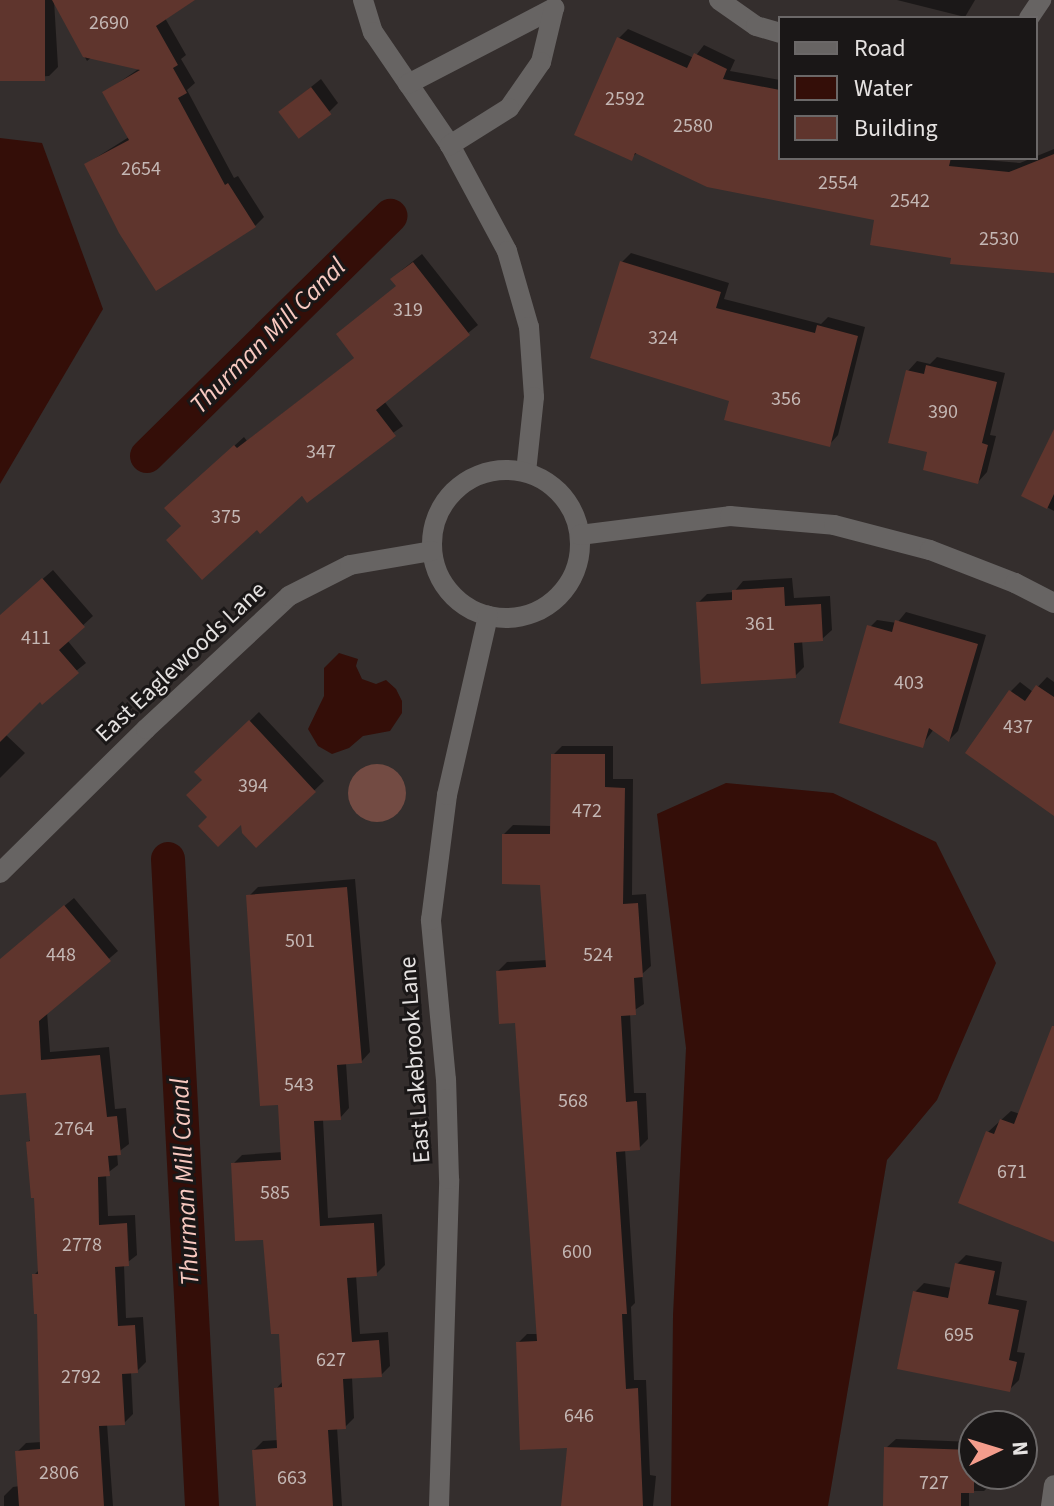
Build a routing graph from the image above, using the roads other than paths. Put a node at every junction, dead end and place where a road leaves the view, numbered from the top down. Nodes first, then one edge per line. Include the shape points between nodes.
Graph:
1 (363, 0) edge
2 (719, 0) edge
3 (560, 4) edge
4 (778, 32) edge
5 (408, 84) junction
6 (450, 145) junction
7 (526, 472) junction
8 (580, 535) junction
9 (432, 551) junction
10 (1054, 603) edge
11 (488, 616) junction
12 (0, 873) edge
13 (1054, 1485) edge
14 (439, 1506) edge
15 (1051, 1506) edge

1 - 5 street via 373,32
2 - 4 street via 756,26
3 - 5 street
3 - 6 street via 541,62 509,108
5 - 6 street
6 - 7 street via 507,251 529,327 534,397
7 - 8 street via 562,495
7 - 9 street via 490,472 458,487 438,516
8 - 10 street via 730,516 834,525 930,550
8 - 11 street via 579,559 555,599 512,618
9 - 11 street via 437,573 450,592
9 - 12 street, East Eaglewoods Lane via 350,565 289,596
11 - 14 street, East Lakebrook Lane via 447,795 431,920 449,1179
13 - 15 street

